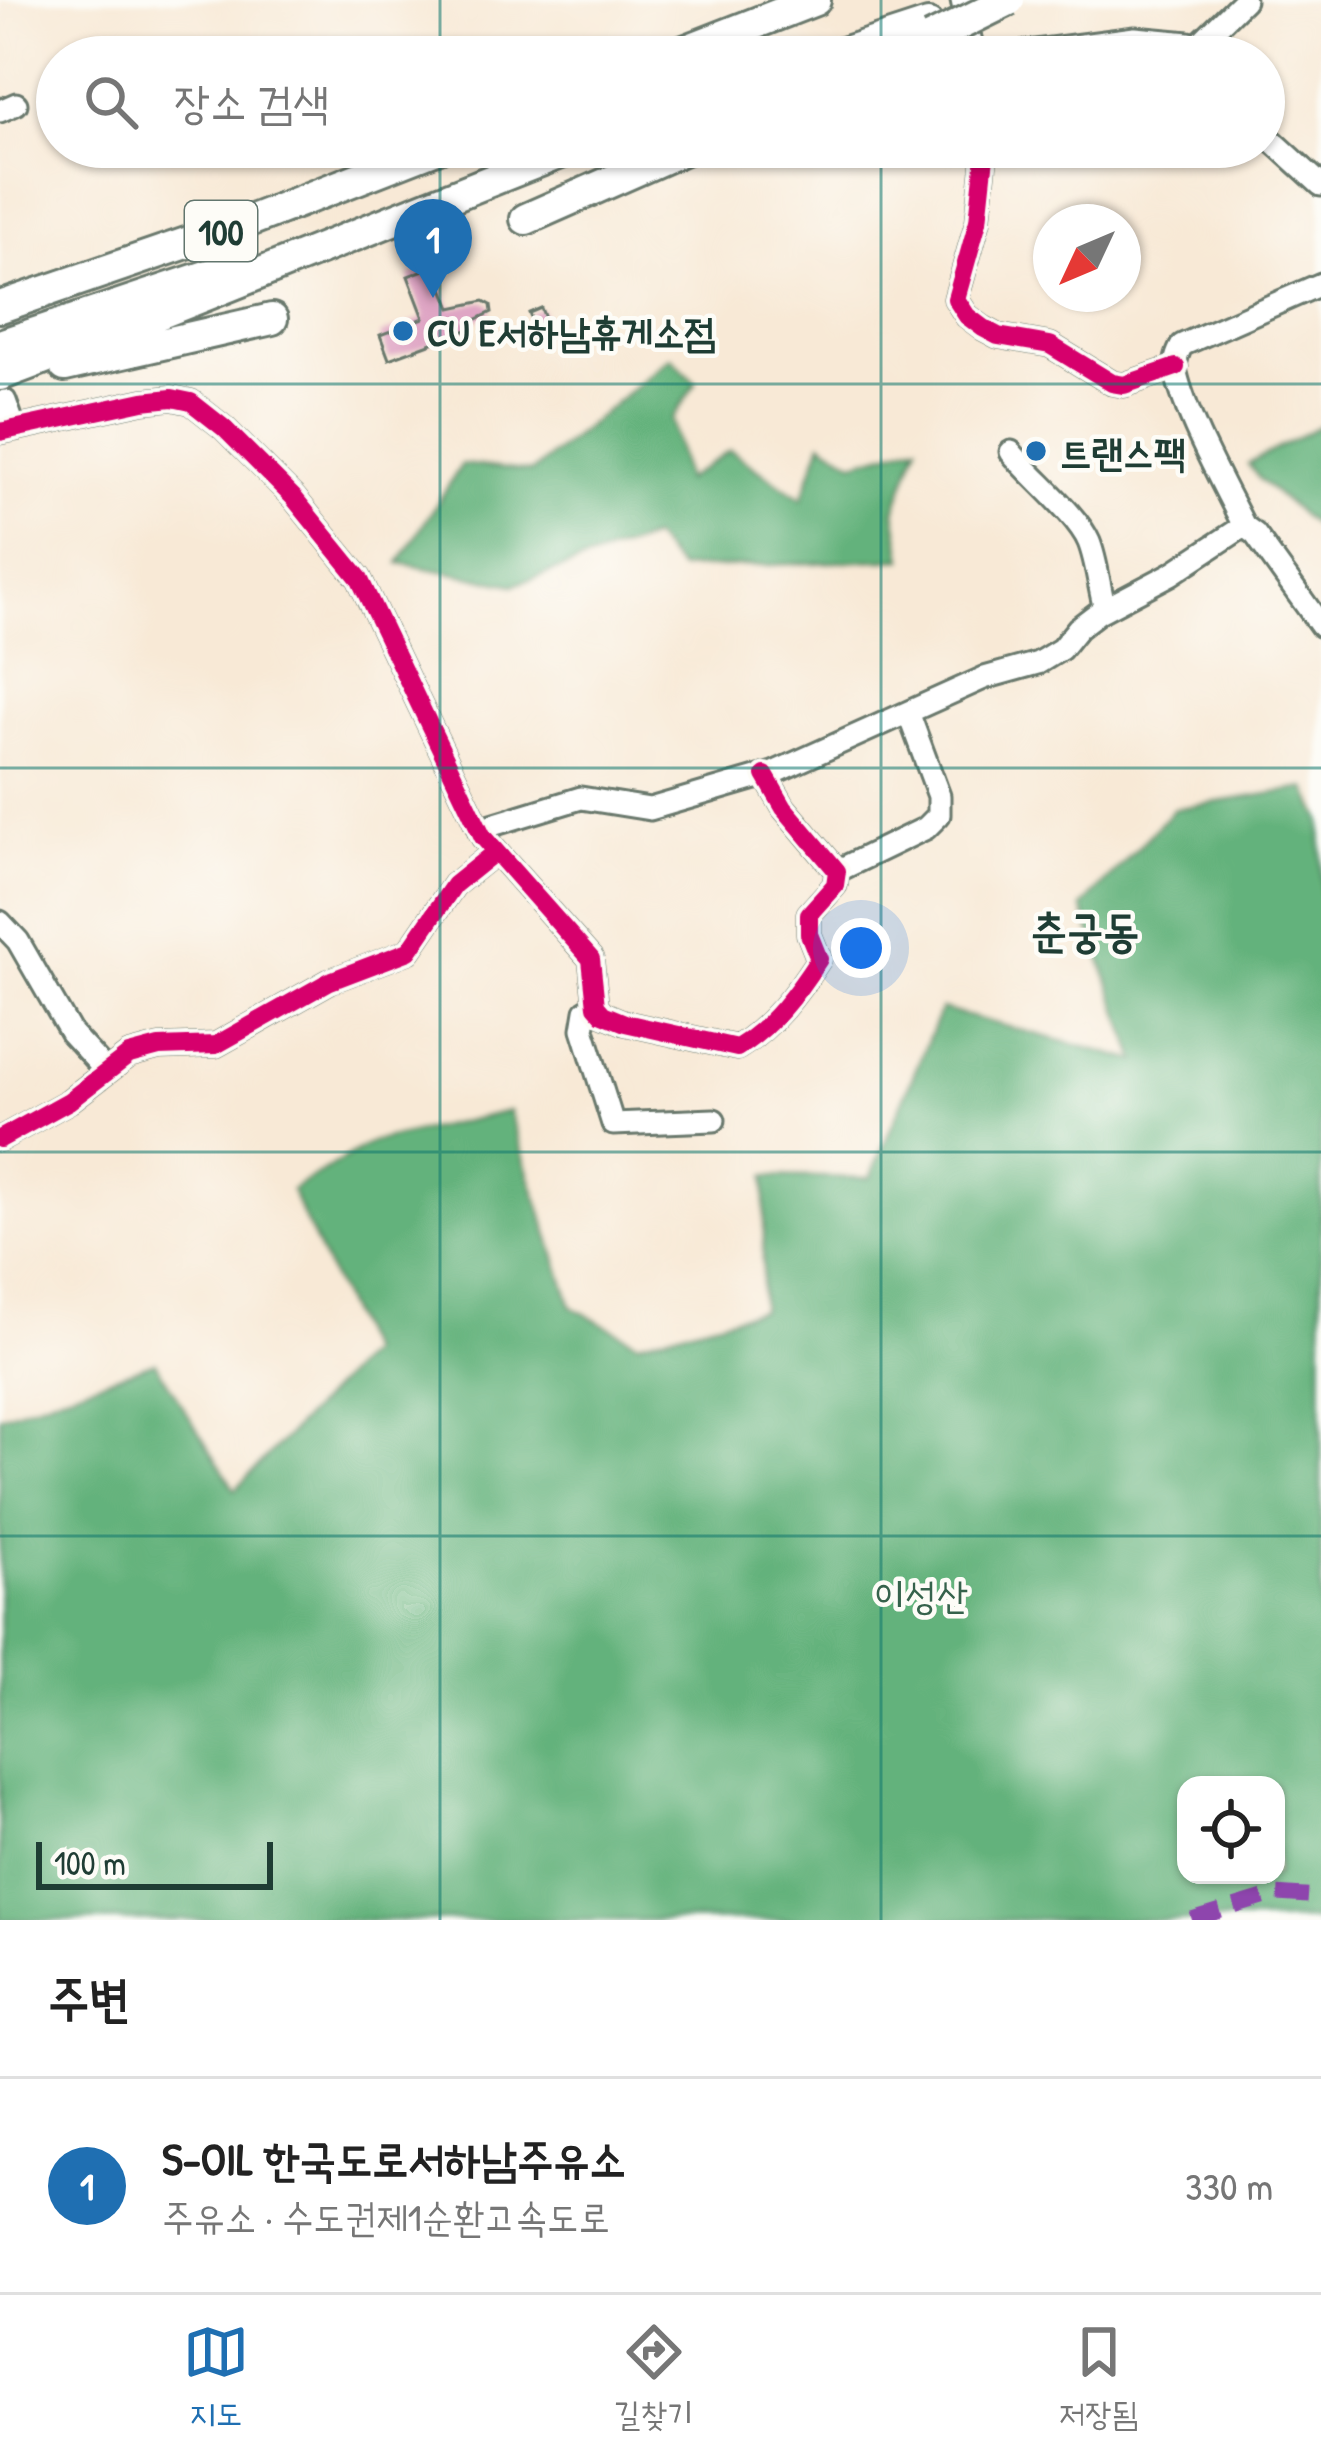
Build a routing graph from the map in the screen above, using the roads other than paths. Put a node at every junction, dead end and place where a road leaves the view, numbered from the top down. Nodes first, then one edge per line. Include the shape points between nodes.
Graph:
1 (815, 0) edge
2 (962, 0) edge
3 (1005, 0) edge
4 (1244, 0) edge
5 (929, 32) junction
6 (723, 36) edge
7 (913, 36) edge
8 (923, 36) edge
9 (970, 36) edge
10 (1214, 36) edge
11 (1285, 152) edge
12 (385, 168) edge
13 (522, 168) edge
14 (641, 168) edge
15 (984, 168) edge
16 (1321, 185) edge
17 (397, 217) junction
18 (526, 219) dead end
19 (1321, 284) edge
20 (0, 308) edge
21 (272, 319) dead end
22 (0, 345) edge
23 (1176, 368) junction
24 (2, 384) edge
25 (7, 431) edge
26 (1011, 452) dead end
27 (1244, 526) junction
28 (1105, 609) junction
29 (1321, 626) edge
30 (909, 715) junction
31 (765, 775) junction
32 (479, 829) junction
33 (495, 852) junction
34 (837, 871) junction
35 (0, 922) edge
36 (596, 1006) junction
37 (106, 1071) junction
38 (714, 1120) dead end
39 (0, 1139) edge

1 - 6 highway
2 - 9 street
3 - 5 highway, bridge
4 - 10 street
5 - 7 highway
5 - 8 highway
11 - 16 street
12 - 20 highway, 100
13 - 17 highway, 100
14 - 18 highway
15 - 23 street via 956,299 967,316 998,336 1050,346 1112,383
17 - 22 highway
17 - 24 highway, 100
19 - 23 street via 1182,345
21 - 24 highway
23 - 27 street
24 - 25 street
25 - 32 street via 172,398 191,402 224,428 359,578
26 - 28 street via 1089,542
27 - 28 street
27 - 29 street
28 - 30 street via 1038,664 984,678
30 - 31 street
30 - 34 street via 939,815
31 - 32 street via 650,809 581,797
31 - 34 street
32 - 33 street
33 - 36 street via 591,959
33 - 37 street via 454,885 409,952 330,981 216,1045 159,1047
34 - 36 street via 809,914 819,959 770,1022 737,1048 625,1023
35 - 37 street via 19,940 70,1033
36 - 38 street via 586,1011 583,1029 613,1124
37 - 39 street

